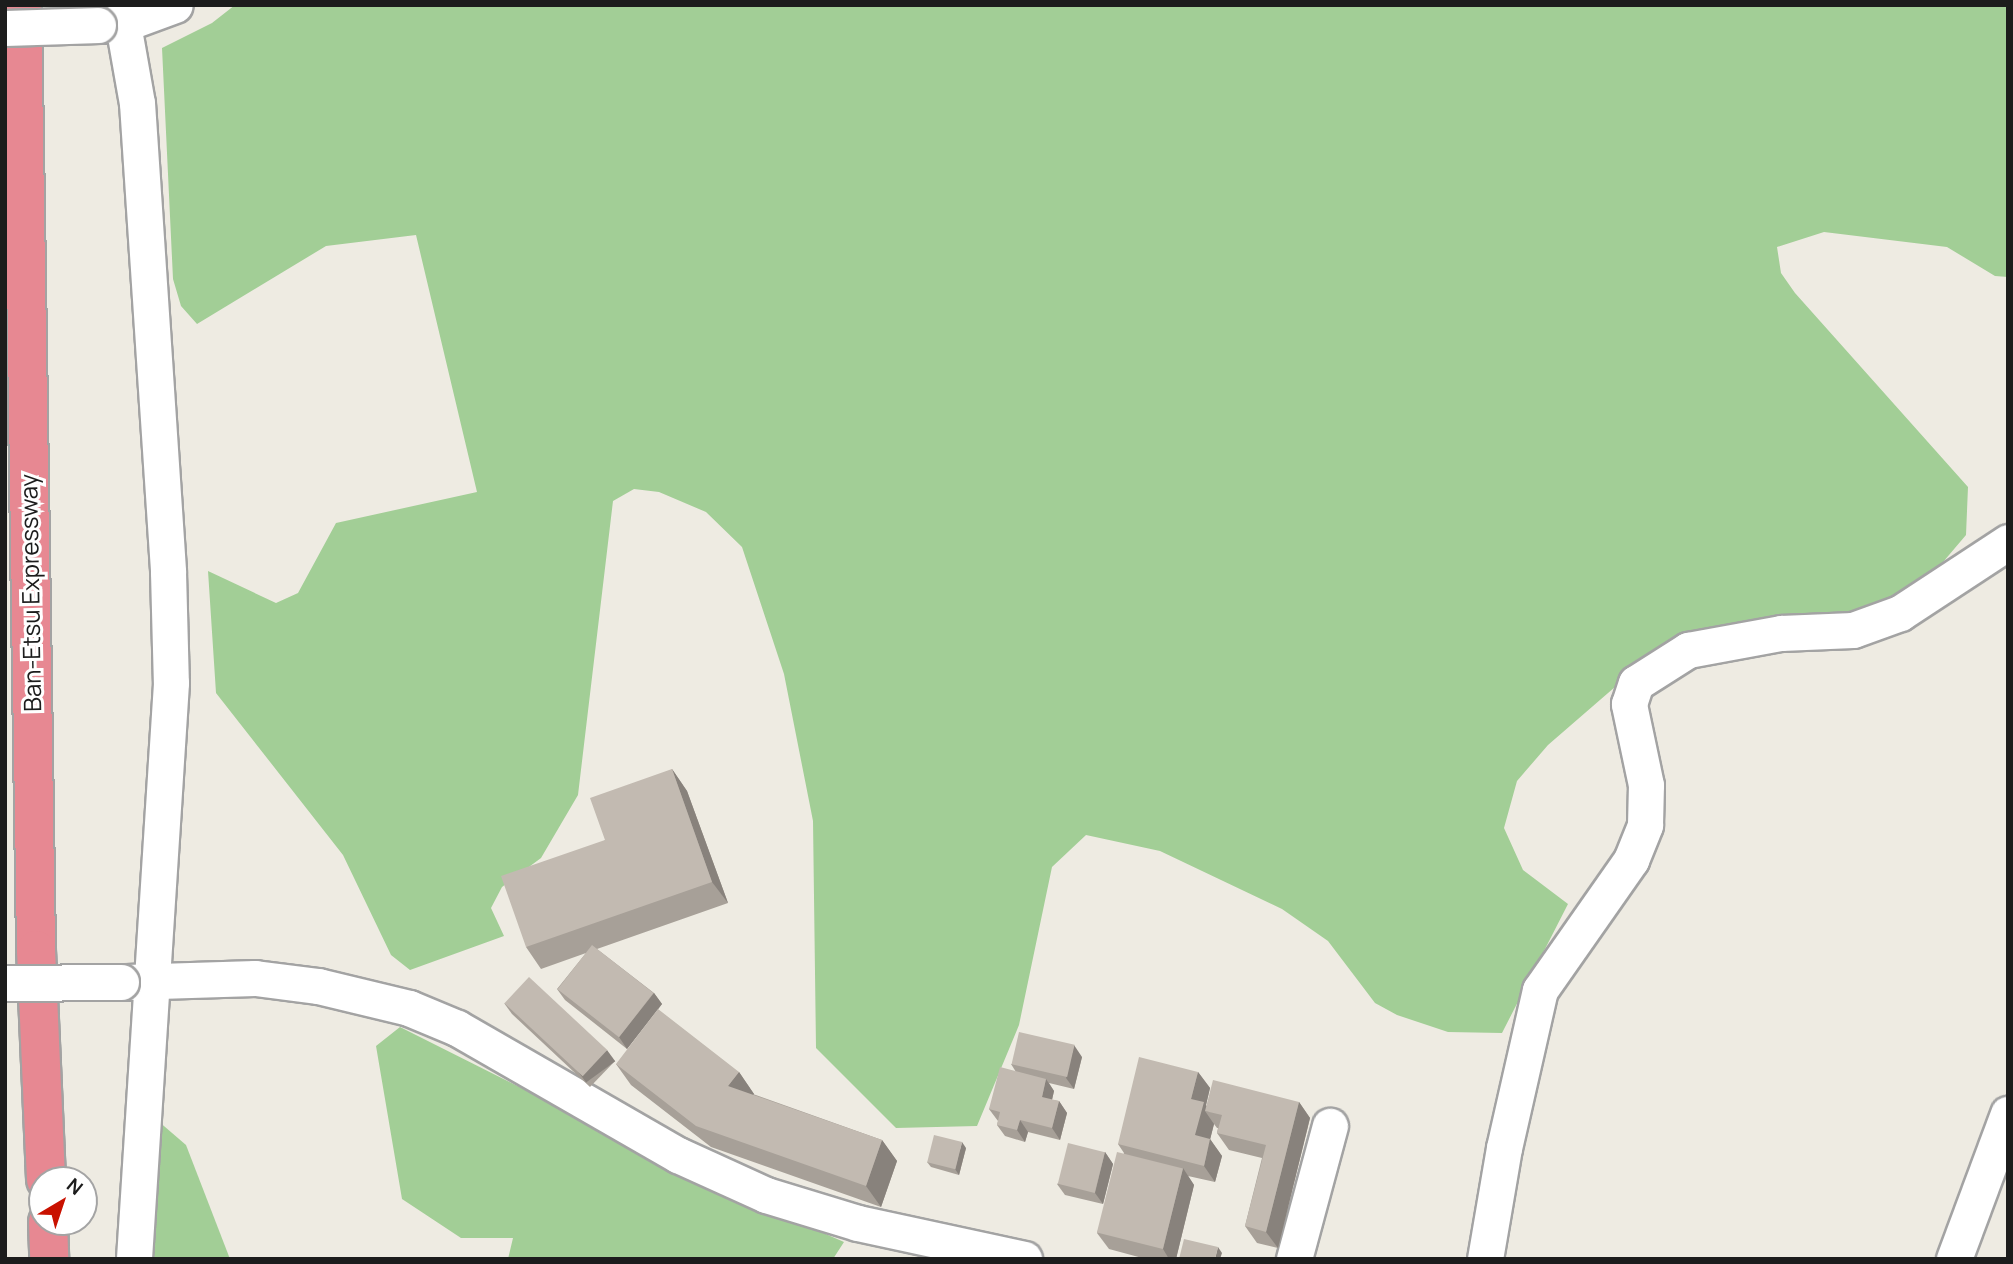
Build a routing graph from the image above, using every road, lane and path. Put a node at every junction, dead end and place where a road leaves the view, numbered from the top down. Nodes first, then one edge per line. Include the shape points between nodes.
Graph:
1 (22, 5) edge
2 (175, 5) edge
3 (116, 18) edge
4 (5, 28) edge
5 (2008, 542) edge
6 (5, 982) edge
7 (136, 982) junction
8 (2008, 1114) edge
9 (1330, 1126) dead end
10 (45, 1166) edge
11 (48, 1236) edge
12 (1021, 1258) edge
13 (49, 1259) edge
14 (134, 1259) edge
15 (1294, 1259) edge
16 (1485, 1259) edge
17 (1954, 1259) edge

1 - 10 highway, Ban-Etsu Expressway via 36,950
2 - 3 street
3 - 4 street, bridge
3 - 7 street via 137,103 168,572 171,683
5 - 16 street via 1900,613 1853,630 1781,633 1697,647 1667,660 1636,683 1629,704 1646,785 1644,825 1631,860 1539,990
6 - 7 street, bridge
7 - 12 street via 255,978 318,986 409,1008 457,1028 678,1155 766,1195 858,1223
7 - 14 street
8 - 17 street
9 - 15 street
11 - 13 highway

